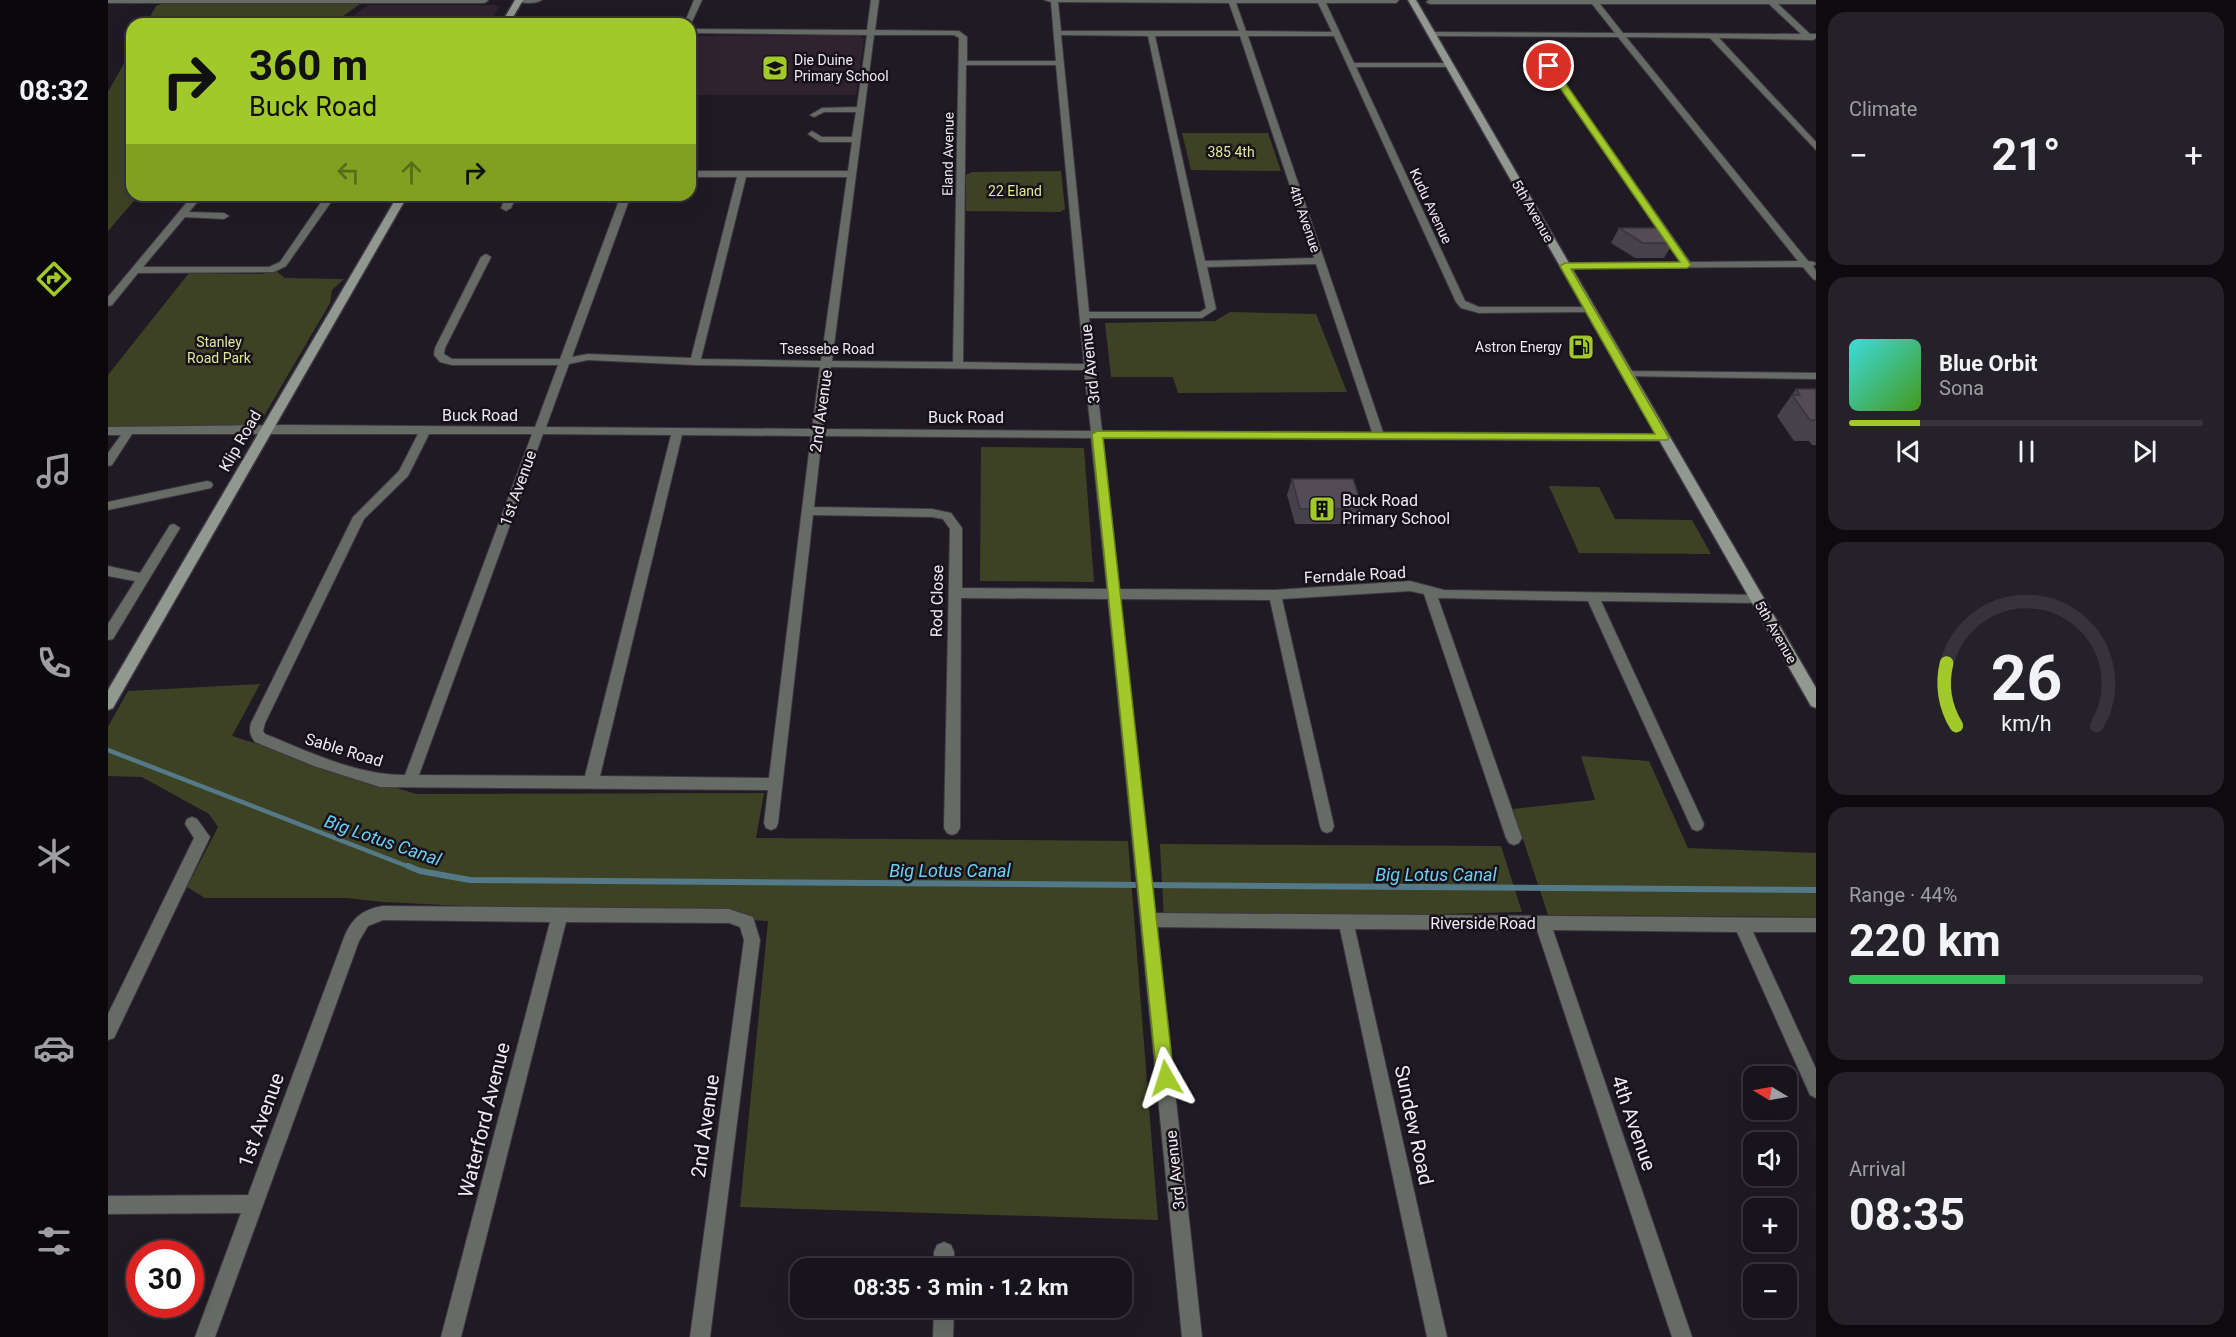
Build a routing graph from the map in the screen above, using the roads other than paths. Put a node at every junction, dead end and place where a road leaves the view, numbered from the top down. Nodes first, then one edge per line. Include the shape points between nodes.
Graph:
1 (510, 0) edge
2 (519, 0) edge
3 (538, 0) edge
4 (698, 0) edge
5 (875, 0) edge
6 (1048, 0) edge
7 (1054, 0) edge
8 (1412, 0) edge
9 (108, 1) edge
10 (484, 1) edge
11 (1232, 1) edge
12 (1321, 2) edge
13 (1396, 2) edge
14 (1430, 2) dead end
15 (1594, 2) junction
16 (1772, 2) junction
17 (1816, 2) edge
18 (504, 18) edge
19 (505, 18) edge
20 (690, 18) edge
21 (696, 31) edge
22 (870, 32) junction
23 (1057, 33) junction
24 (1151, 33) junction
25 (1243, 34) junction
26 (1337, 34) junction
27 (1432, 34) junction
28 (1621, 35) junction
29 (1713, 36) junction
30 (1812, 36) edge
31 (1816, 44) edge
32 (963, 63) junction
33 (1059, 63) junction
34 (1352, 65) junction
35 (1449, 65) junction
36 (1549, 66) dead end
37 (860, 109) junction
38 (814, 115) dead end
39 (812, 135) dead end
40 (857, 140) junction
41 (1816, 147) edge
42 (696, 174) edge
43 (742, 174) junction
44 (852, 174) junction
45 (193, 201) edge
46 (327, 201) edge
47 (399, 201) edge
48 (509, 201) edge
49 (624, 201) edge
50 (506, 208) dead end
51 (182, 214) junction
52 (224, 216) dead end
53 (486, 257) dead end
54 (1319, 261) junction
55 (1202, 264) junction
56 (1811, 264) edge
57 (1687, 265) junction
58 (1565, 266) junction
59 (136, 270) junction
60 (1816, 277) edge
61 (108, 303) edge
62 (1590, 310) junction
63 (1084, 315) junction
64 (564, 362) junction
65 (695, 362) junction
66 (827, 364) junction
67 (958, 365) junction
68 (1091, 367) junction
69 (1626, 374) junction
70 (1816, 376) edge
71 (268, 429) junction
72 (108, 431) edge
73 (129, 431) junction
74 (425, 431) junction
75 (539, 432) junction
76 (677, 432) junction
77 (818, 433) junction
78 (1097, 434) junction
79 (1379, 436) junction
80 (1663, 438) junction
81 (108, 462) edge
82 (207, 485) dead end
83 (108, 506) edge
84 (808, 511) junction
85 (174, 528) dead end
86 (108, 571) edge
87 (143, 578) junction
88 (955, 593) junction
89 (1430, 593) junction
90 (1114, 594) junction
91 (1275, 595) junction
92 (1592, 596) junction
93 (1756, 598) junction
94 (108, 634) edge
95 (1816, 702) edge
96 (108, 704) edge
97 (410, 781) junction
98 (591, 782) junction
99 (775, 784) junction
100 (771, 823) dead end
101 (192, 824) dead end
102 (1697, 824) dead end
103 (1327, 826) dead end
104 (952, 828) dead end
105 (1514, 838) dead end
106 (560, 914) junction
107 (1149, 921) junction
108 (1346, 922) junction
109 (1543, 924) junction
110 (1741, 924) junction
111 (1816, 925) edge
112 (108, 1032) edge
113 (1816, 1089) edge
114 (254, 1204) junction
115 (108, 1205) edge
116 (944, 1318) edge
117 (205, 1337) edge
118 (451, 1337) edge
119 (700, 1337) edge
120 (944, 1337) edge
121 (1192, 1337) edge
122 (1437, 1337) edge
123 (1682, 1337) edge

1 - 18 main road
2 - 3 street
2 - 19 main road
4 - 20 street
5 - 22 street, 2nd Avenue
6 - 7 street
7 - 11 street
7 - 23 street, 3rd Avenue
8 - 27 main road, 5th Avenue
9 - 10 street
11 - 12 street
11 - 25 street, 4th Avenue
12 - 13 street
12 - 26 street, Kudu Avenue
14 - 15 street
15 - 16 street
15 - 28 street
16 - 17 street
16 - 30 street
21 - 22 street
22 - 32 street, Eland Avenue via 957,33 964,39
22 - 37 street, 2nd Avenue
23 - 24 street
23 - 33 street, 3rd Avenue
24 - 25 street
24 - 55 street
25 - 26 street
25 - 54 street, 4th Avenue
26 - 34 street, Kudu Avenue
27 - 28 street
27 - 35 main road, 5th Avenue
28 - 29 street
28 - 56 street
29 - 30 street
29 - 41 street
30 - 31 street
32 - 33 street
32 - 67 street, Eland Avenue
33 - 63 street, 3rd Avenue
34 - 35 street
34 - 62 street, Kudu Avenue via 1461,302 1479,310
35 - 58 main road, 5th Avenue
36 - 57 street
37 - 38 street via 822,110
37 - 40 street, 2nd Avenue
39 - 40 street via 816,139
40 - 44 street, 2nd Avenue
42 - 43 street
43 - 44 street
43 - 65 street
44 - 66 street, 2nd Avenue
45 - 51 street
46 - 59 street via 283,264 276,268 262,272
47 - 71 main road, Klip Road
48 - 50 street
49 - 64 street, 1st Avenue
51 - 52 street
51 - 59 street
53 - 64 street, Tsessebe Road via 440,348 441,358 452,362
54 - 55 street
54 - 79 street, 4th Avenue
55 - 63 street via 1211,300 1207,313
56 - 57 street
56 - 60 street
57 - 58 street
58 - 62 main road, 5th Avenue
59 - 61 street
62 - 69 main road, 5th Avenue
63 - 68 street, 3rd Avenue
64 - 65 street, Tsessebe Road via 588,357
64 - 75 street, 1st Avenue
65 - 66 street, Tsessebe Road
66 - 67 street, Tsessebe Road
66 - 77 street, 2nd Avenue
67 - 68 street, Tsessebe Road
68 - 78 street, 3rd Avenue
69 - 70 street
69 - 80 main road, 5th Avenue
71 - 73 street, Buck Road
71 - 74 street, Buck Road
71 - 96 main road, Klip Road
72 - 73 street, Buck Road
73 - 81 street
74 - 75 street, Buck Road
74 - 97 street, Sable Road via 404,473 359,517 256,732 269,743 361,777
75 - 76 street, Buck Road
75 - 97 street, 1st Avenue
76 - 77 street, Buck Road
76 - 98 street
77 - 78 street, Buck Road
77 - 84 street, 2nd Avenue
78 - 79 street, Buck Road
78 - 90 street, 3rd Avenue
79 - 80 street, Buck Road
80 - 93 main road, 5th Avenue
82 - 83 street
84 - 88 street, Rod Close via 946,516 956,528
84 - 99 street, 2nd Avenue
85 - 87 street
86 - 87 street
87 - 94 street
88 - 90 street, Ferndale Road
88 - 104 street, Rod Close
89 - 91 street, Ferndale Road via 1410,586
89 - 92 street, Ferndale Road
89 - 105 street
90 - 91 street, Ferndale Road
90 - 107 street, 3rd Avenue
91 - 103 street
92 - 93 street, Ferndale Road
92 - 102 street
93 - 95 main road, 5th Avenue
97 - 98 street, Sable Road
98 - 99 street, Sable Road
99 - 100 street, 2nd Avenue
101 - 112 street via 202,837
106 - 114 street, 1st Avenue via 383,913 362,920 351,940
106 - 118 street, Waterford Avenue
106 - 119 street, 2nd Avenue via 729,916 747,922 752,940
107 - 108 street, Riverside Road
107 - 121 street, 3rd Avenue
108 - 109 street, Riverside Road
108 - 122 street, Sundew Road
109 - 110 street, Riverside Road
109 - 123 street, 4th Avenue
110 - 111 street, Riverside Road
110 - 113 street
114 - 115 street
114 - 117 street, 1st Avenue
116 - 120 street

